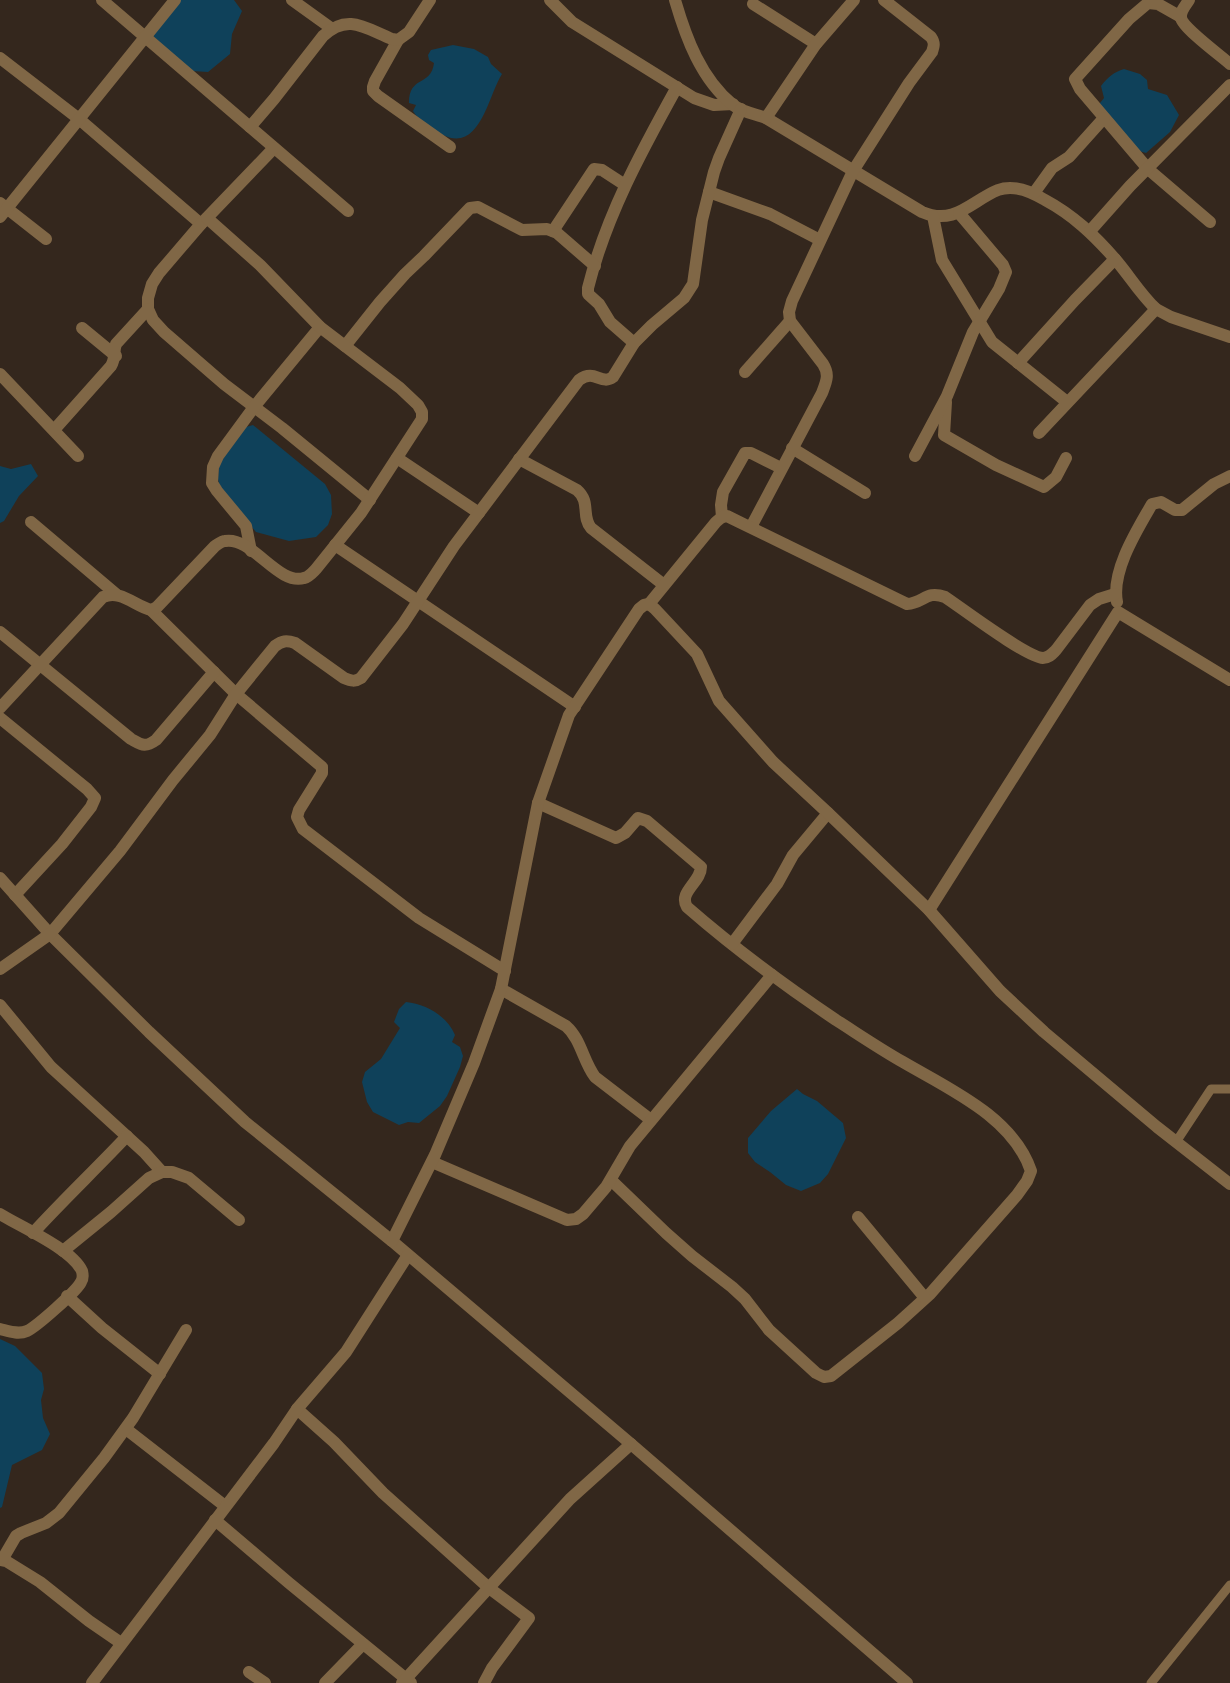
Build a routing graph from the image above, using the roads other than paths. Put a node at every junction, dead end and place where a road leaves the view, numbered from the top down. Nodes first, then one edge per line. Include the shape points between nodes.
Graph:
1 (102, 0) edge
2 (175, 0) edge
3 (292, 0) edge
4 (430, 0) edge
5 (550, 0) edge
6 (675, 0) edge
7 (854, 0) edge
8 (884, 0) edge
9 (1189, 0) edge
10 (1146, 2) edge
11 (753, 4) dead end
12 (1181, 18) junction
13 (331, 28) junction
14 (145, 36) junction
15 (398, 40) junction
16 (816, 44) junction
17 (0, 58) edge
18 (1230, 64) edge
19 (1230, 86) edge
20 (677, 87) junction
21 (737, 107) junction
22 (766, 118) junction
23 (1104, 118) junction
24 (79, 119) junction
25 (250, 127) junction
26 (450, 147) dead end
27 (274, 148) junction
28 (1148, 169) junction
29 (853, 171) junction
30 (625, 185) junction
31 (709, 192) junction
32 (1034, 193) junction
33 (2, 210) edge
34 (348, 210) dead end
35 (959, 213) junction
36 (933, 216) junction
37 (204, 221) junction
38 (1210, 222) dead end
39 (554, 231) junction
40 (1090, 232) junction
41 (46, 239) dead end
42 (820, 240) junction
43 (1115, 259) junction
44 (594, 266) junction
45 (148, 309) junction
46 (1156, 309) junction
47 (790, 321) junction
48 (979, 322) junction
49 (320, 327) junction
50 (82, 328) dead end
51 (1230, 337) edge
52 (634, 343) junction
53 (345, 346) junction
54 (116, 356) junction
55 (1018, 364) junction
56 (745, 372) dead end
57 (0, 374) edge
58 (947, 396) junction
59 (1067, 402) junction
60 (254, 407) junction
61 (54, 430) junction
62 (1039, 433) dead end
63 (792, 448) junction
64 (78, 456) dead end
65 (915, 456) dead end
66 (397, 458) junction
67 (519, 458) junction
68 (1066, 458) dead end
69 (781, 468) junction
70 (1230, 476) edge
71 (864, 493) dead end
72 (370, 500) junction
73 (479, 513) junction
74 (722, 517) junction
75 (31, 522) dead end
76 (751, 527) junction
77 (335, 545) junction
78 (251, 551) junction
79 (664, 585) junction
80 (116, 594) junction
81 (1115, 594) junction
82 (418, 602) junction
83 (649, 604) junction
84 (151, 610) junction
85 (1118, 612) junction
86 (0, 632) edge
87 (41, 666) junction
88 (214, 672) junction
89 (1230, 680) edge
90 (236, 694) junction
91 (575, 707) junction
92 (0, 708) edge
93 (0, 718) edge
94 (538, 803) junction
95 (828, 813) junction
96 (0, 878) edge
97 (15, 895) junction
98 (930, 910) junction
99 (50, 934) junction
100 (732, 944) junction
101 (0, 969) edge
102 (505, 971) junction
103 (772, 975) junction
104 (501, 989) junction
105 (0, 1005) edge
106 (1230, 1089) edge
107 (651, 1120) junction
108 (127, 1136) junction
109 (1176, 1142) junction
110 (432, 1162) junction
111 (162, 1172) junction
112 (611, 1180) junction
113 (1230, 1184) edge
114 (0, 1214) edge
115 (858, 1217) dead end
116 (239, 1220) dead end
117 (33, 1233) junction
118 (392, 1241) junction
119 (64, 1251) junction
120 (408, 1255) junction
121 (67, 1296) junction
122 (925, 1298) junction
123 (0, 1329) edge
124 (186, 1330) dead end
125 (160, 1374) junction
126 (297, 1409) junction
127 (126, 1429) junction
128 (631, 1444) junction
129 (225, 1506) junction
130 (215, 1520) junction
131 (1, 1560) edge
132 (1230, 1585) edge
133 (489, 1588) junction
134 (121, 1643) junction
135 (363, 1644) junction
136 (249, 1672) dead end
137 (406, 1682) edge
138 (92, 1683) edge
139 (265, 1683) edge
140 (325, 1683) edge
141 (484, 1683) edge
142 (907, 1683) edge
143 (1151, 1683) edge

1 - 14 street
2 - 14 street
3 - 13 street
4 - 15 street via 409,32
5 - 20 street via 572,22
6 - 21 street via 685,34 698,60 715,85
7 - 16 street
8 - 29 street via 932,37 934,47
9 - 12 street
10 - 12 street via 1158,4
10 - 23 street via 1075,79
11 - 16 street
12 - 18 street via 1194,34
13 - 15 street via 338,24 357,24
13 - 25 street
14 - 24 street
14 - 25 street
15 - 26 street via 374,81 373,91
16 - 22 street
17 - 24 street
19 - 28 street
20 - 21 street via 714,105
20 - 30 street
21 - 22 street
21 - 31 street
22 - 29 street
23 - 28 street
23 - 32 street via 1069,157 1052,168
24 - 33 street
24 - 37 street
25 - 27 street
27 - 34 street
27 - 37 street
28 - 38 street
28 - 40 street
29 - 36 street
29 - 42 street
30 - 39 street via 602,170 594,169
30 - 44 street
31 - 42 street via 770,214
31 - 52 street via 689,292
32 - 35 street via 1017,188 999,190
32 - 40 street via 1064,210
33 - 41 street
35 - 36 street
35 - 48 street via 1006,272
36 - 48 street via 942,260
37 - 45 street via 159,273 150,291
37 - 49 street via 260,265
39 - 44 street
39 - 53 street via 522,230 478,207 470,208 405,274
40 - 43 street
42 - 47 street via 792,301
43 - 46 street
43 - 55 street
44 - 52 street via 588,294 610,322
45 - 54 street via 119,339 114,349
45 - 60 street via 164,332
46 - 51 street
46 - 59 street
47 - 56 street
47 - 63 street via 827,371 822,392
48 - 55 street via 997,348
48 - 58 street
49 - 53 street
49 - 60 street
50 - 54 street
52 - 67 street via 610,380 591,375 579,380
53 - 66 street via 400,388 422,412 418,428
54 - 61 street via 111,366
55 - 59 street
57 - 61 street
58 - 65 street
58 - 68 street via 944,435 996,465 1044,487 1056,477
59 - 62 street
60 - 72 street
60 - 78 street via 218,456 212,475 217,491 246,526
61 - 64 street
63 - 69 street
63 - 71 street
66 - 72 street
66 - 73 street
67 - 73 street
67 - 79 street via 577,490 585,501 586,518 591,528
69 - 74 street via 745,453 723,492
69 - 76 street
70 - 81 street via 1214,484 1182,510 1160,502 1152,504 1124,561
72 - 77 street
73 - 82 street
74 - 76 street via 727,516
74 - 79 street
75 - 80 street
76 - 81 street via 907,604 930,594 945,597 1039,657 1050,656 1056,650 1090,605
77 - 78 street via 316,569 302,579 285,575
77 - 82 street
78 - 84 street via 232,541 220,543
79 - 83 street
80 - 84 street
80 - 87 street via 96,603
81 - 85 street
82 - 90 street via 356,681 344,678 288,641 275,646
82 - 91 street
83 - 91 street via 639,609
83 - 95 street via 697,654 729,713 773,762
84 - 88 street
85 - 89 street
85 - 98 street
86 - 87 street
87 - 88 street via 142,745 150,745 156,740
87 - 92 street
88 - 90 street
90 - 99 street via 210,735 120,851
90 - 102 street via 322,767 322,773 299,810 297,817 303,829 419,918
91 - 94 street
93 - 97 street via 95,798 92,807 62,844
94 - 100 street via 616,838 638,818 647,820 700,868 700,875 687,892 684,902
94 - 102 street
95 - 98 street
95 - 100 street via 793,855 777,884
96 - 97 street
97 - 99 street
98 - 109 street via 1000,991
99 - 101 street
99 - 118 street via 245,1122
100 - 103 street
102 - 104 street
103 - 107 street
103 - 122 street via 989,1116 1006,1131 1027,1160 1031,1171 1017,1195
104 - 107 street via 566,1026 574,1035 591,1072
104 - 110 street
105 - 108 street via 51,1066
106 - 109 lane via 1211,1089
107 - 112 street via 630,1146
108 - 111 street
108 - 117 street
109 - 113 street
110 - 112 street via 567,1220 583,1214
110 - 118 street
111 - 116 street via 189,1178
111 - 119 street via 150,1178
112 - 122 street via 692,1256 745,1299 769,1330 824,1377 831,1376
114 - 117 street
115 - 122 street
117 - 119 street
118 - 120 street
119 - 121 street via 76,1262 83,1277
120 - 126 street via 346,1352
120 - 128 street
121 - 123 street via 27,1331
121 - 125 street
124 - 125 street
125 - 127 street
126 - 129 street
126 - 133 street via 383,1493
127 - 129 street
127 - 131 street via 59,1512 46,1523 20,1533
128 - 133 street via 570,1499
128 - 142 street
129 - 130 street
130 - 134 street
130 - 135 street
131 - 134 street via 40,1582
132 - 143 lane
133 - 137 street
133 - 141 street via 529,1618
134 - 138 street
135 - 137 street
135 - 140 street
136 - 139 street

